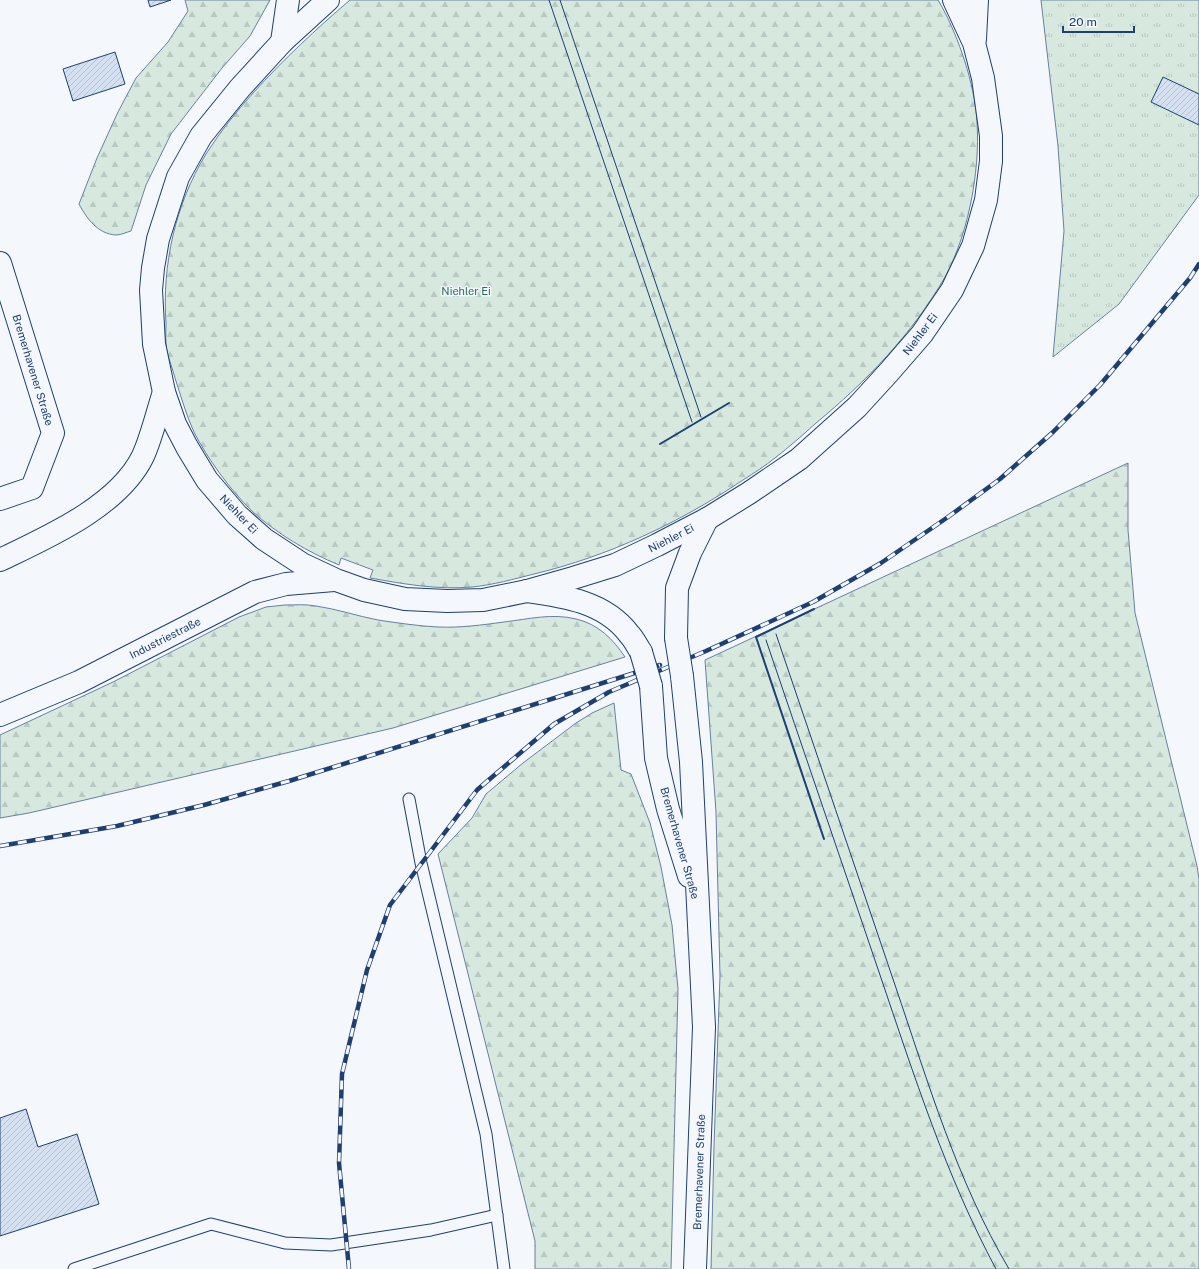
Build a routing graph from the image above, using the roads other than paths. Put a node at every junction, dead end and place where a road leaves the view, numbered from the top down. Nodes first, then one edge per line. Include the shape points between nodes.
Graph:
1 (288, 0) edge
2 (328, 0) edge
3 (954, 0) edge
4 (977, 0) edge
5 (282, 42) junction
6 (974, 43) junction
7 (0, 264) edge
8 (164, 392) junction
9 (0, 499) edge
10 (707, 519) junction
11 (0, 560) edge
12 (336, 580) junction
13 (527, 591) junction
14 (0, 715) edge
15 (409, 799) dead end
16 (699, 908) junction
17 (497, 1215) junction
18 (74, 1269) edge
19 (504, 1269) edge
20 (695, 1269) edge

1 - 5 main road
2 - 5 main road, Niehler Ei
3 - 6 main road, Niehler Ei
4 - 6 main road
5 - 8 main road, Niehler Ei via 201,136 178,177 158,239 151,290 154,344
6 - 10 main road, Niehler Ei via 988,106 991,162 986,200 973,246 952,290 922,334 857,407 799,459
7 - 9 main road, Bremerhavener Straße via 53,433 32,488
8 - 11 main road via 142,456 132,473 118,488 74,522
8 - 12 main road, Niehler Ei via 175,424 187,447 208,480 237,515 264,539 302,564
10 - 13 main road, Niehler Ei via 615,565
10 - 16 main road, Bremerhavener Straße, bridge via 690,553 677,588 676,638 691,762
12 - 13 main road, Niehler Ei via 364,590 405,599 447,602 483,600
12 - 14 main road, Industriestraße via 286,584 255,592 79,682
13 - 16 main road, Bremerhavener Straße, bridge via 587,603 610,615 629,633 641,652 651,686 656,758 666,802
15 - 17 lane via 423,870 486,1134
16 - 20 main road, Bremerhavener Straße via 704,1028
17 - 18 lane via 431,1230 331,1245 285,1243 211,1224
17 - 19 lane

